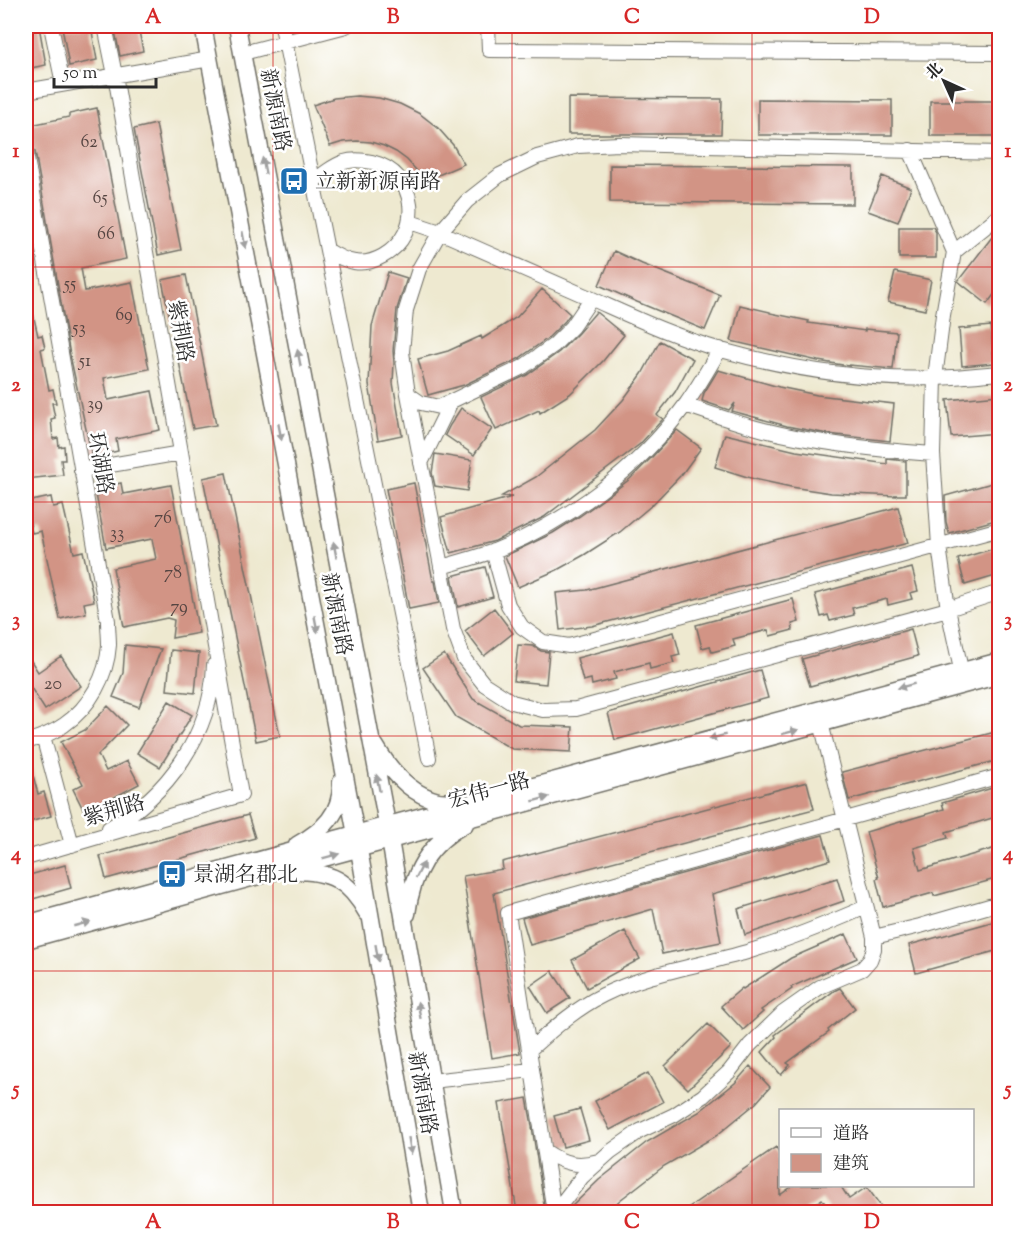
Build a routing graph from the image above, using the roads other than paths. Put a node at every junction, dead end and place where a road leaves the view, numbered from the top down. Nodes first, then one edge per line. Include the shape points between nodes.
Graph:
1 (51, 26) edge
2 (105, 26) edge
3 (203, 26) edge
4 (237, 26) edge
5 (282, 26) edge
6 (346, 26) edge
7 (488, 26) edge
8 (285, 42) junction
9 (999, 52) edge
10 (243, 53) junction
11 (210, 59) junction
12 (115, 75) junction
13 (63, 84) junction
14 (26, 91) edge
15 (910, 150) junction
16 (26, 153) edge
17 (999, 153) edge
18 (314, 182) junction
19 (999, 214) edge
20 (410, 222) junction
21 (440, 232) junction
22 (327, 250) junction
23 (954, 252) junction
24 (591, 299) junction
25 (720, 349) junction
26 (999, 373) edge
27 (935, 378) junction
28 (408, 394) junction
29 (451, 402) junction
30 (685, 405) junction
31 (181, 453) junction
32 (933, 454) junction
33 (421, 462) junction
34 (81, 470) junction
35 (999, 529) edge
36 (939, 546) junction
37 (493, 551) junction
38 (441, 567) junction
39 (999, 592) edge
40 (948, 609) junction
41 (214, 644) junction
42 (999, 661) edge
43 (999, 675) edge
44 (963, 678) junction
45 (821, 723) junction
46 (369, 735) junction
47 (44, 736) junction
48 (26, 742) edge
49 (340, 751) junction
50 (429, 758) dead end
51 (999, 776) edge
52 (480, 808) junction
53 (844, 819) junction
54 (388, 833) junction
55 (357, 841) junction
56 (72, 845) junction
57 (282, 854) junction
58 (26, 858) edge
59 (278, 871) junction
60 (999, 903) edge
61 (866, 907) junction
62 (371, 920) junction
63 (26, 924) edge
64 (405, 927) junction
65 (874, 937) junction
66 (26, 940) edge
67 (529, 1050) junction
68 (532, 1070) junction
69 (431, 1081) junction
70 (545, 1151) junction
71 (599, 1161) junction
72 (421, 1212) edge
73 (454, 1212) edge
74 (554, 1212) edge

1 - 13 street
2 - 12 street, 紫荆路
3 - 11 main road, 新源南路
4 - 10 main road, 新源南路
5 - 8 street
6 - 8 street
7 - 9 street via 489,50
8 - 10 street
8 - 18 street
46 -> 10 main road, 新源南路
11 - 12 street
11 -> 49 main road, 新源南路
12 - 13 street
12 - 31 street, 紫荆路
13 - 14 street
15 - 17 street
15 - 21 street via 578,146 537,157 500,175 467,201
15 - 23 street
16 - 34 street, 环湖路
18 - 20 street via 346,161 381,164 406,187 411,204
18 - 22 street
19 - 23 street
20 - 21 street
20 - 22 street via 392,251 376,260 341,260
21 - 24 street
21 - 28 street via 419,269 406,310 402,352
22 - 50 street
23 - 27 street
24 - 25 street via 633,319
24 - 29 street via 554,345 523,367
25 - 27 street via 826,371
25 - 30 street
26 - 27 street
27 - 32 street
28 - 29 street via 421,403 439,407
28 - 33 street
29 - 33 street
30 - 32 street via 806,439
30 - 37 street via 638,459 599,492 557,520
31 - 34 street
31 - 41 street, 紫荆路
32 - 36 street
33 - 38 street
34 - 47 street, 环湖路 via 109,645 105,668 89,700 64,725
35 - 36 street
36 - 37 street via 569,646 543,642 522,627 508,605
36 - 40 street
37 - 38 street
38 - 40 street via 453,629 464,660 484,684 512,702 543,710 576,709
39 - 40 street
40 - 44 street
41 - 56 street, 紫荆路 via 208,702 199,730 180,764 148,801 125,820
41 - 56 street, 紫荆路 via 241,795
42 - 44 main road
43 - 44 main road
44 - 45 main road, 宏伟一路
44 -> 52 main road, 宏伟一路
52 -> 45 main road, 宏伟一路
45 - 53 street
46 - 52 main road via 386,763 422,795
54 -> 46 main road, 新源南路
47 - 48 street, 环湖路
47 - 56 street
49 - 55 main road, 新源南路
49 - 57 main road via 341,793 336,812 313,836
51 - 53 street
52 - 54 main road, 宏伟一路
64 -> 52 main road via 416,874 434,846
53 - 61 street
53 - 67 street via 508,913
54 - 55 main road, 宏伟一路
54 - 64 main road, 新源南路
55 - 57 main road, 宏伟一路
59 -> 55 main road, 宏伟一路
55 - 62 main road, 新源南路
56 - 58 street
57 - 63 main road, 宏伟一路
59 - 62 main road via 312,871 333,876 361,901
66 -> 59 main road, 宏伟一路
60 - 65 street
61 - 65 street
61 - 67 street via 778,942 643,978 602,996 563,1020
62 -> 72 main road, 新源南路
69 -> 64 main road, 新源南路
65 - 71 street via 870,960 862,969 820,987 783,1013 703,1096 640,1131
67 - 68 street
68 - 69 street
68 - 70 street
69 - 73 main road, 新源南路
70 - 71 street via 571,1164
70 - 74 street
71 - 74 street

